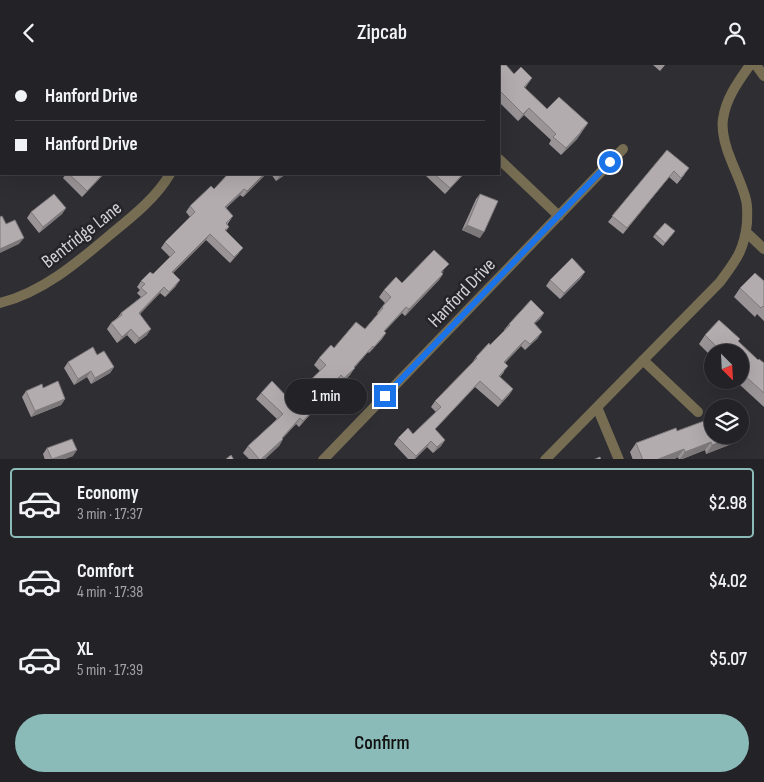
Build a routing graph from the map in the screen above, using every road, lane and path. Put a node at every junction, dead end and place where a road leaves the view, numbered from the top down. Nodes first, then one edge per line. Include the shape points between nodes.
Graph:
1 (750, 65) edge
2 (756, 65) edge
3 (764, 76) edge
4 (623, 149) dead end
5 (500, 160) edge
6 (169, 175) edge
7 (559, 216) junction
8 (746, 232) junction
9 (764, 249) edge
10 (0, 303) edge
11 (643, 360) junction
12 (597, 407) junction
13 (698, 412) dead end
14 (323, 459) edge
15 (545, 459) edge
16 (619, 459) edge

1 - 8 street via 729,96 722,121 726,147 746,201
2 - 3 street
4 - 7 street, Hanford Drive
5 - 7 street
6 - 10 street, Bentridge Lane via 133,216 76,262 34,290
7 - 14 street, Hanford Drive
8 - 9 street
8 - 11 street via 743,246 720,282
11 - 12 street
11 - 13 street
12 - 15 street
12 - 16 street

